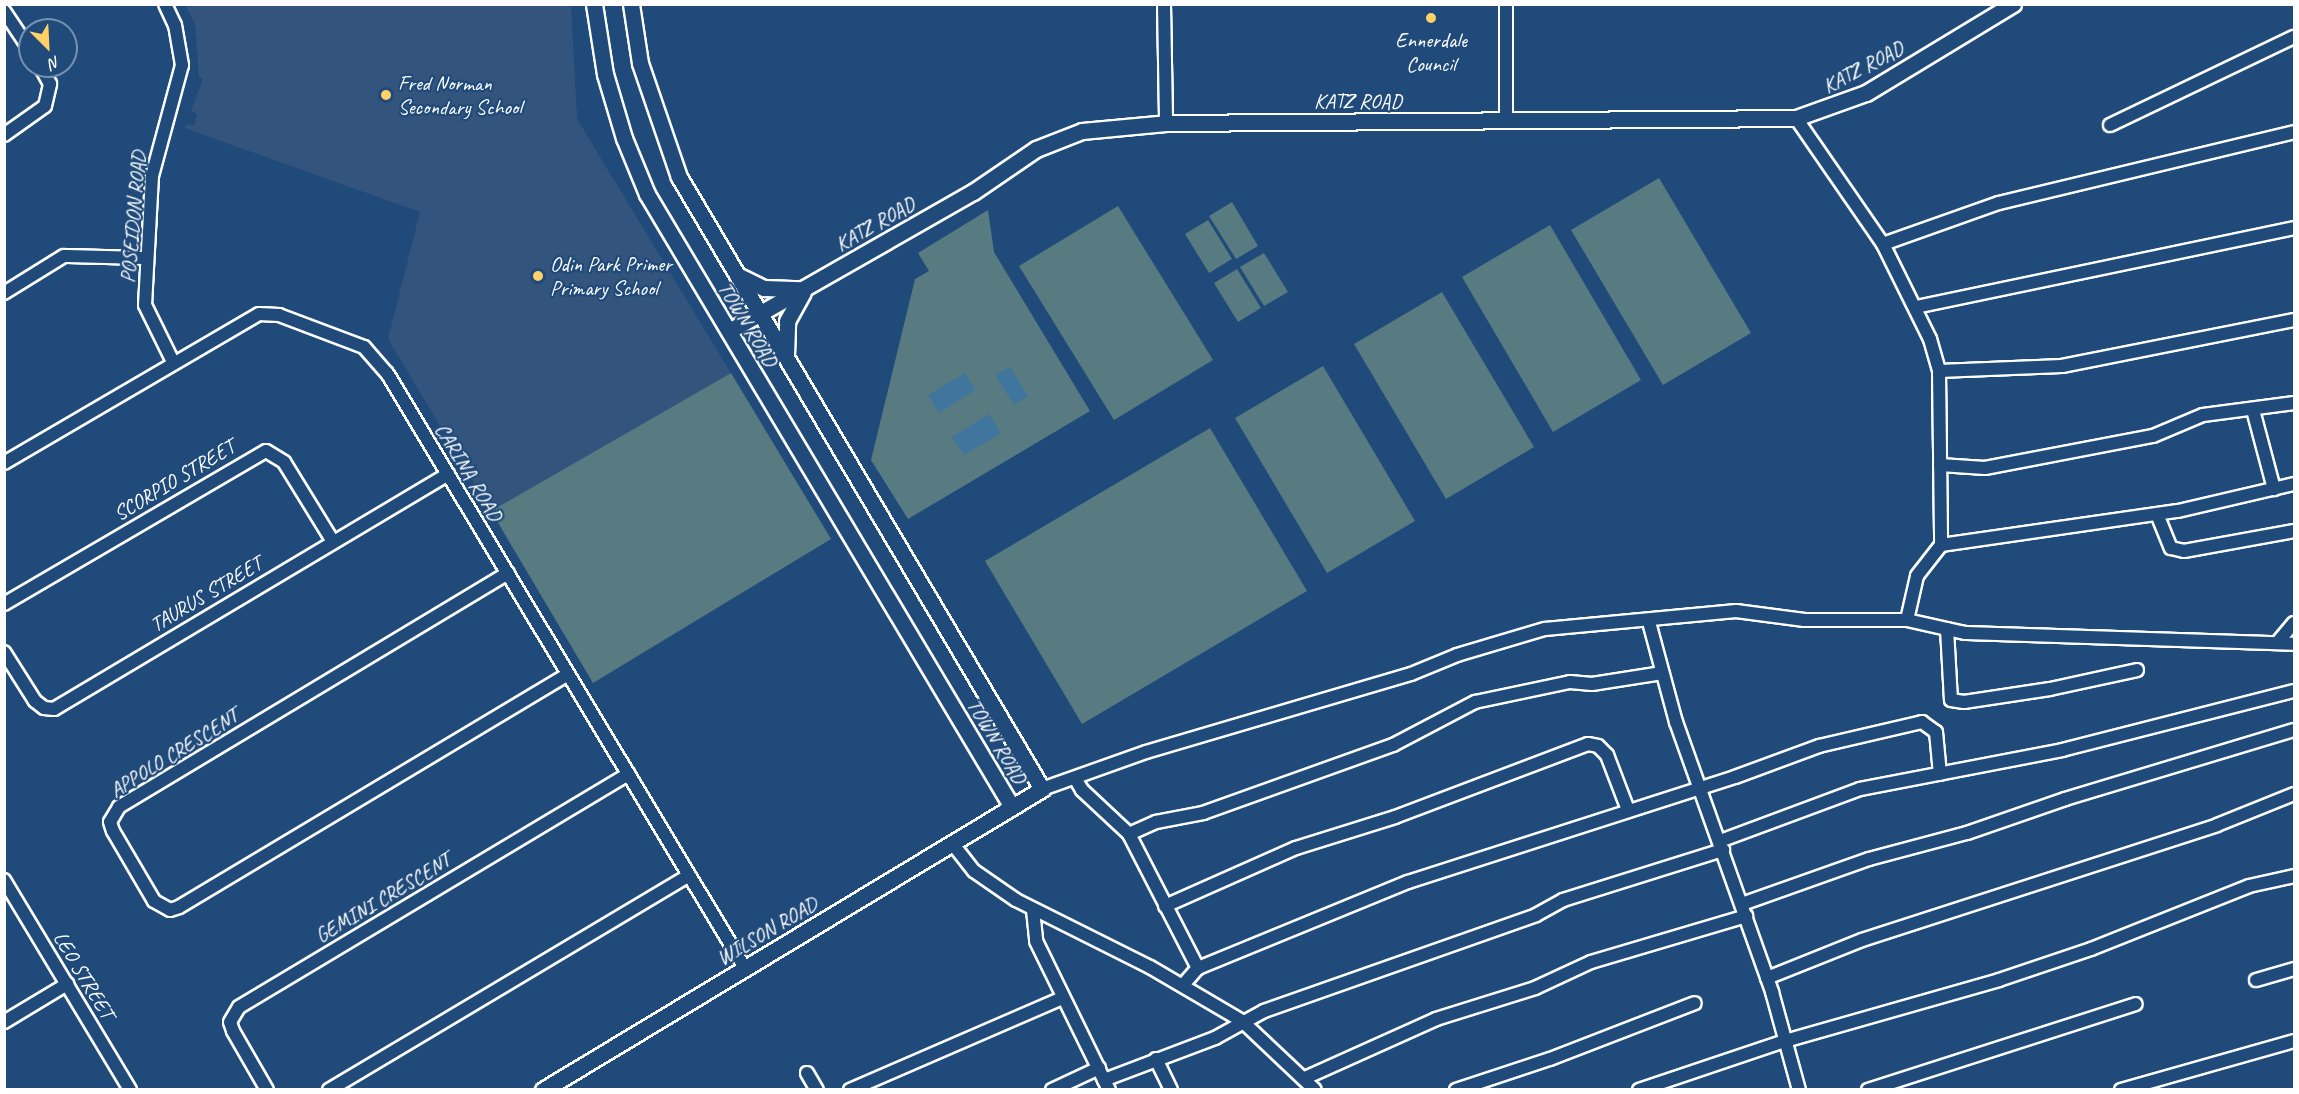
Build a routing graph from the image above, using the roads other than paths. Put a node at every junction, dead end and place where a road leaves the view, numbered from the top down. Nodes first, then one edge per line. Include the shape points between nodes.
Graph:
1 (165, 4) edge
2 (594, 4) edge
3 (631, 4) edge
4 (1164, 4) edge
5 (1506, 4) edge
6 (2013, 4) edge
7 (4, 11) edge
8 (18, 32) edge
9 (2295, 37) edge
10 (47, 78) edge
11 (1797, 118) junction
12 (1506, 122) junction
13 (1166, 123) junction
14 (2110, 125) dead end
15 (2295, 132) edge
16 (4, 135) edge
17 (2295, 228) edge
18 (1884, 244) junction
19 (146, 258) junction
20 (735, 273) junction
21 (807, 288) junction
22 (4, 293) edge
23 (1916, 308) junction
24 (759, 315) junction
25 (2295, 320) edge
26 (729, 331) junction
27 (786, 360) junction
28 (173, 362) junction
29 (1939, 372) junction
30 (2295, 403) edge
31 (2253, 410) junction
32 (4, 463) edge
33 (1940, 465) junction
34 (448, 474) junction
35 (2295, 484) edge
36 (2274, 489) junction
37 (2157, 514) junction
38 (2295, 531) edge
39 (332, 540) junction
40 (1941, 545) junction
41 (508, 573) junction
42 (4, 604) edge
43 (1907, 620) junction
44 (1649, 622) junction
45 (2295, 623) edge
46 (1947, 629) junction
47 (2277, 643) junction
48 (2295, 644) edge
49 (4, 652) edge
50 (2138, 670) dead end
51 (1662, 673) junction
52 (568, 674) junction
53 (2295, 691) edge
54 (2295, 730) edge
55 (629, 774) junction
56 (1940, 774) junction
57 (1075, 778) junction
58 (1700, 787) junction
59 (1042, 789) junction
60 (2295, 794) edge
61 (1012, 807) junction
62 (1629, 810) junction
63 (1129, 834) junction
64 (951, 843) junction
65 (1722, 846) junction
66 (689, 875) junction
67 (2295, 876) edge
68 (4, 880) edge
69 (1742, 903) junction
70 (1165, 906) junction
71 (1033, 910) junction
72 (1746, 916) junction
73 (745, 968) junction
74 (1198, 968) junction
75 (2295, 969) edge
76 (1767, 978) junction
77 (2256, 980) dead end
78 (67, 984) junction
79 (1183, 985) junction
80 (1063, 998) junction
81 (1695, 1003) dead end
82 (2136, 1004) dead end
83 (4, 1022) edge
84 (1242, 1022) junction
85 (1785, 1041) junction
86 (2295, 1041) edge
87 (1156, 1059) junction
88 (807, 1073) dead end
89 (1305, 1078) junction
90 (1104, 1079) edge
91 (125, 1087) edge
92 (267, 1089) edge
93 (329, 1089) edge
94 (543, 1089) edge
95 (817, 1089) edge
96 (850, 1089) edge
97 (1052, 1089) edge
98 (1171, 1089) edge
99 (1316, 1089) edge
100 (1456, 1089) edge
101 (1639, 1089) edge
102 (1799, 1089) edge
103 (1868, 1089) edge
104 (2121, 1089) edge

1 - 19 street, POSEIDON ROAD via 176,25 182,65 152,176
2 - 26 street, TOWN ROAD via 604,74 647,194
3 - 20 street, TOWN ROAD via 640,63 661,132 679,177
4 - 13 street
5 - 12 street
6 - 11 street, KATZ ROAD via 1866,93
7 - 8 street
9 - 14 street
10 - 16 street via 50,84 45,106
11 - 12 street, KATZ ROAD
11 - 18 street
12 - 13 street, KATZ ROAD
13 - 21 street, KATZ ROAD via 1082,131 1036,149 973,192
15 - 18 street via 1999,204
17 - 23 street
18 - 23 street
19 - 22 street via 64,256
19 - 28 street, POSEIDON ROAD via 145,305
20 - 21 street via 764,288
20 - 24 street, TOWN ROAD
21 - 24 street, KATZ ROAD
21 - 27 street via 787,321
23 - 29 street
24 - 26 street, KATZ ROAD
24 - 27 street, TOWN ROAD
25 - 29 street via 2062,366
26 - 61 street, TOWN ROAD
27 - 59 street, TOWN ROAD
28 - 32 street, CARINA ROAD
28 - 34 street, CARINA ROAD via 250,317 267,313 347,339 370,352 387,373
29 - 33 street
30 - 31 street
31 - 33 street via 2203,415 2153,436 1985,468
31 - 36 street
33 - 40 street
34 - 39 street, TAURUS STREET
34 - 41 street, CARINA ROAD
35 - 36 street
36 - 37 street
37 - 38 street via 2171,548 2184,551
37 - 40 street
39 - 42 street, SCORPIO STREET via 284,462 266,451
39 - 49 street, TAURUS STREET via 54,709 35,701
40 - 43 street via 1917,576
41 - 52 street, CARINA ROAD
41 - 52 street, APPOLO CRESCENT via 119,807 110,822 112,831 154,901 170,910 179,907
43 - 44 street via 1804,620 1736,611
43 - 46 street
44 - 51 street
44 - 57 street via 1523,634 1411,674 1211,731
45 - 47 street
46 - 47 street via 1965,633
46 - 50 street via 1951,700 1964,702 2050,689
47 - 48 street
51 - 58 street
51 - 63 street via 1592,684 1570,682 1475,702 1393,745 1203,813 1156,822
52 - 55 street, CARINA ROAD
53 - 56 street via 2062,750
54 - 69 street via 1966,833 1869,859
55 - 66 street, CARINA ROAD
55 - 92 street, GEMINI CRESCENT via 238,1007 230,1022 232,1031
56 - 58 street via 1936,732 1922,722 1820,746
56 - 65 street via 1860,789
57 - 59 street
57 - 63 street via 1082,790
58 - 62 street
58 - 65 street
59 - 61 street, TOWN ROAD
60 - 76 street via 2217,825 1862,940
61 - 64 street, WILSON ROAD
62 - 70 street via 1606,755 1599,746 1588,744 1395,817 1296,848
62 - 74 street via 1408,882
63 - 70 street
64 - 71 street via 974,871
64 - 73 street, WILSON ROAD
65 - 69 street
65 - 84 street via 1563,900 1536,915
66 - 73 street, CARINA ROAD
66 - 93 street
67 - 85 street via 2249,886 2091,949 1998,980
68 - 78 street, LEO STREET
69 - 72 street
70 - 74 street
71 - 79 street
71 - 80 street via 1036,941
72 - 76 street
72 - 89 street via 1591,962 1535,988 1436,1019
73 - 94 street, WILSON ROAD
74 - 79 street
75 - 77 street
76 - 85 street
78 - 83 street
78 - 91 street, LEO STREET
79 - 84 street
80 - 90 street
80 - 96 street
81 - 100 street via 1550,1059
82 - 103 street
84 - 87 street via 1215,1038
84 - 89 street
85 - 101 street
85 - 102 street
86 - 104 street
87 - 90 street
87 - 98 street
88 - 95 street
89 - 99 street
90 - 97 street

